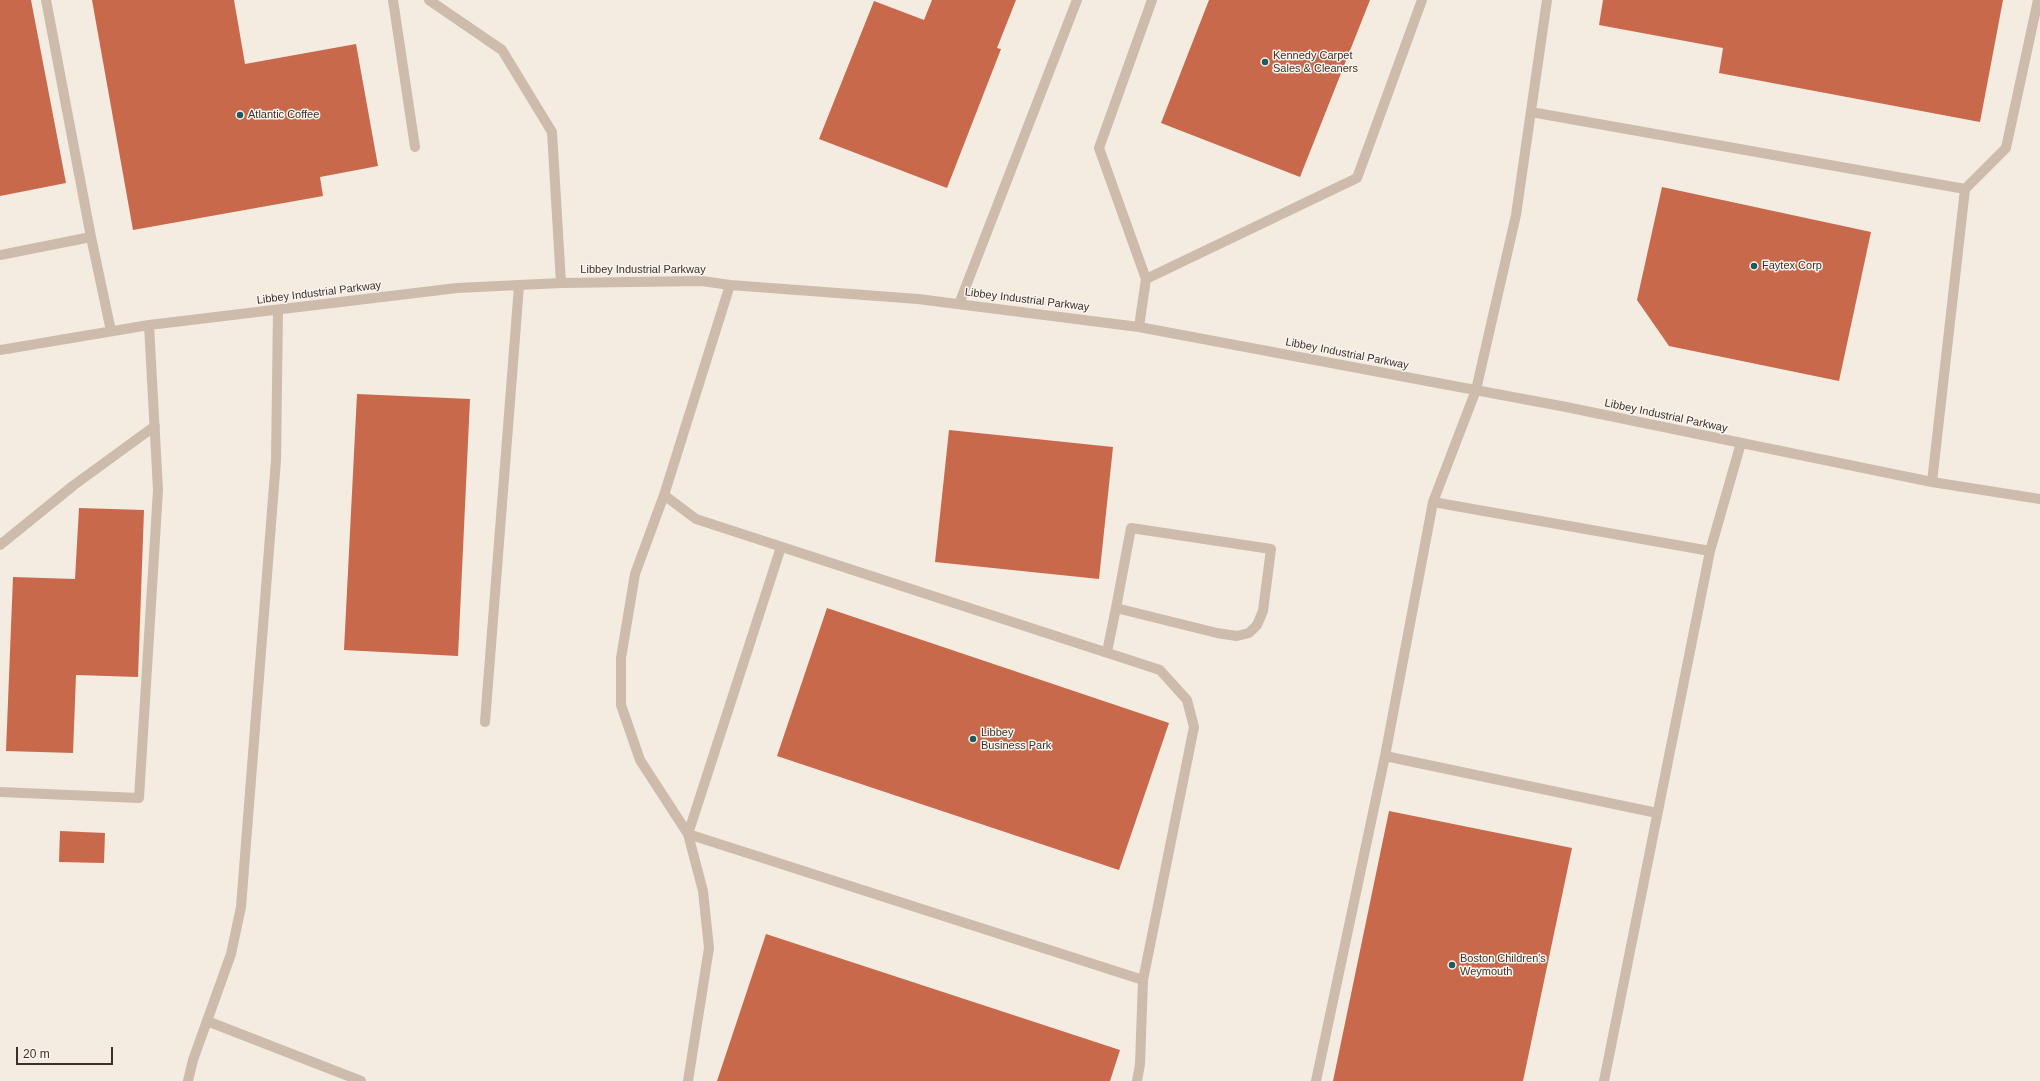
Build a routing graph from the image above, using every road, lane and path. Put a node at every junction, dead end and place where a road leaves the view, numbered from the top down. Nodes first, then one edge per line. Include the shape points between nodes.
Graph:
1 (46, 0) edge
2 (394, 0) edge
3 (429, 0) edge
4 (1077, 0) edge
5 (1152, 0) edge
6 (1422, 0) edge
7 (1547, 0) edge
8 (2038, 0) edge
9 (1531, 112) junction
10 (415, 147) dead end
11 (1965, 189) junction
12 (90, 237) junction
13 (0, 255) edge
14 (1146, 279) junction
15 (561, 283) junction
16 (730, 285) junction
17 (519, 286) junction
18 (959, 304) junction
19 (278, 310) junction
20 (149, 325) junction
21 (1139, 327) junction
22 (111, 331) junction
23 (0, 350) edge
24 (1476, 390) junction
25 (155, 426) junction
26 (1741, 444) junction
27 (1932, 482) junction
28 (664, 494) junction
29 (2040, 499) edge
30 (1433, 502) junction
31 (0, 546) edge
32 (781, 547) junction
33 (1710, 551) junction
34 (1116, 608) junction
35 (1107, 652) junction
36 (485, 722) dead end
37 (1385, 756) junction
38 (0, 792) edge
39 (1657, 813) junction
40 (688, 834) junction
41 (1143, 980) junction
42 (207, 1021) junction
43 (188, 1081) edge
44 (362, 1081) edge
45 (688, 1081) edge
46 (1137, 1081) edge
47 (1316, 1081) edge
48 (1604, 1081) edge

1 - 12 street
2 - 10 street
3 - 15 street via 502,50 552,132
4 - 18 street
5 - 14 street via 1099,148
6 - 14 street via 1357,178
7 - 9 street
8 - 11 street via 2006,148
9 - 11 street
9 - 24 street via 1516,216
11 - 27 street
12 - 13 street
12 - 22 street
14 - 21 street
15 - 16 street, Libbey Industrial Parkway via 702,281
15 - 17 street, Libbey Industrial Parkway
16 - 18 street, Libbey Industrial Parkway
16 - 28 street
17 - 19 street, Libbey Industrial Parkway via 457,288
17 - 36 street
18 - 21 street, Libbey Industrial Parkway
19 - 20 street, Libbey Industrial Parkway
19 - 42 street via 276,460 241,907 232,954
20 - 22 street, Libbey Industrial Parkway
20 - 25 street
21 - 24 street, Libbey Industrial Parkway
22 - 23 street, Libbey Industrial Parkway
24 - 26 street, Libbey Industrial Parkway
24 - 30 street
25 - 31 street via 74,485
25 - 38 street via 158,490 139,798
26 - 27 street, Libbey Industrial Parkway
26 - 33 street
27 - 29 street, Libbey Industrial Parkway
28 - 32 street via 696,520
28 - 40 street via 635,574 621,658 621,705 640,760
30 - 33 street
30 - 37 street
32 - 35 street
32 - 40 street
33 - 39 street
34 - 34 street via 1131,528 1271,549 1263,611 1257,625 1249,632 1237,636 1217,633
34 - 35 street
35 - 41 street via 1160,670 1187,700 1194,727
37 - 39 street
37 - 47 street
39 - 48 street
40 - 41 street
40 - 45 street via 703,891 709,948
41 - 46 street
42 - 43 street
42 - 44 street

